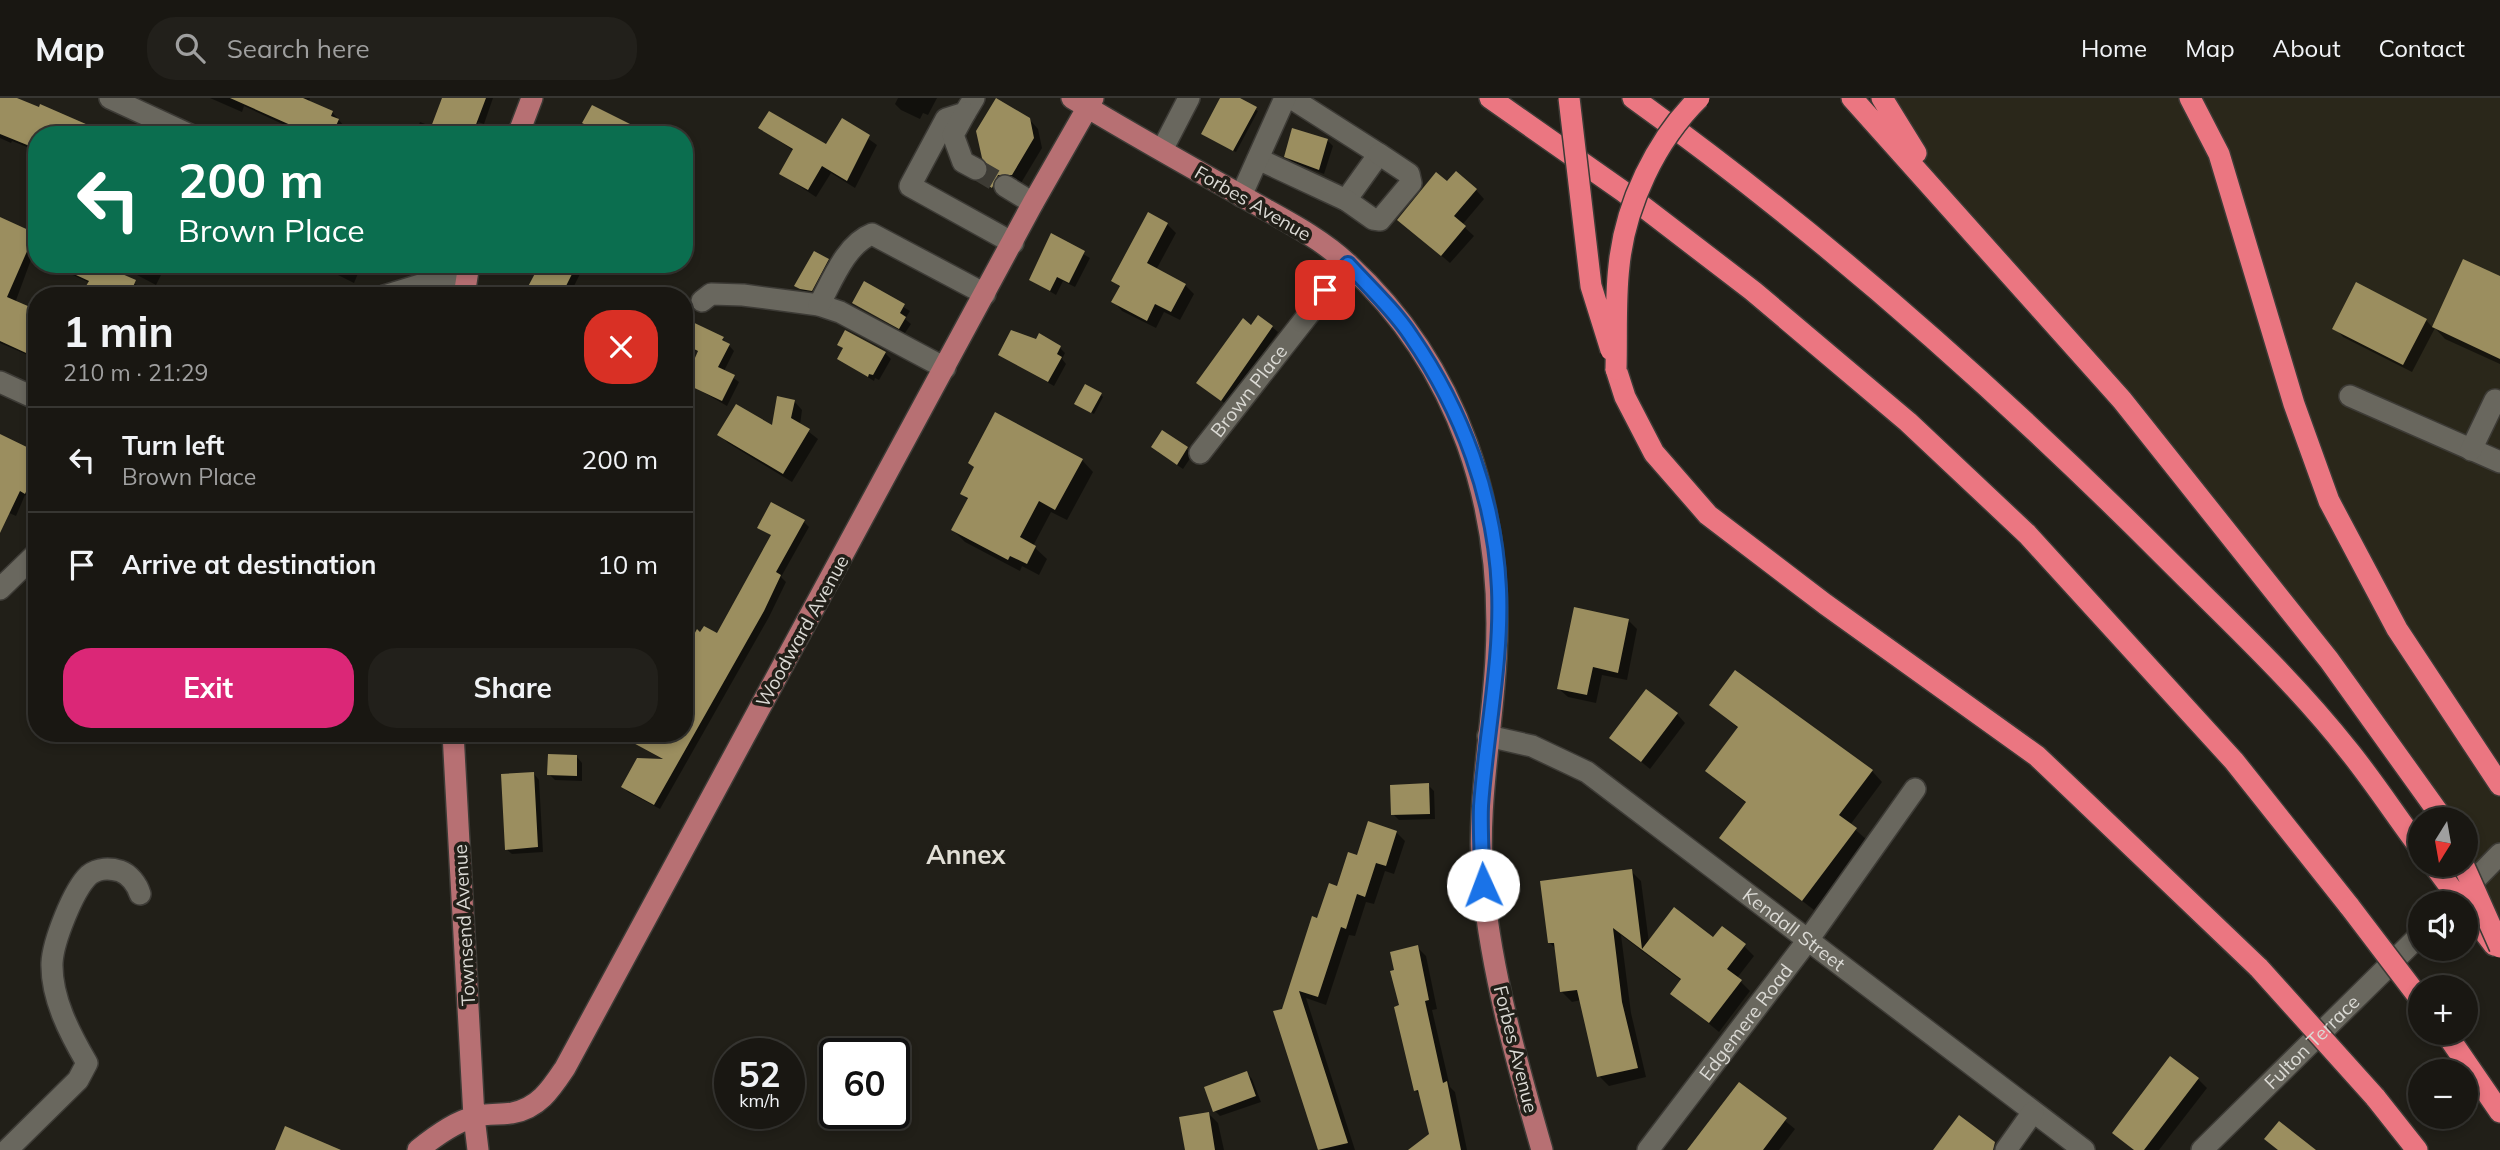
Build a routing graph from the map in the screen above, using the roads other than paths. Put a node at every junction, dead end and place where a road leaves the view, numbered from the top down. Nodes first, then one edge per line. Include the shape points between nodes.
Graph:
1 (110, 98) edge
2 (532, 98) edge
3 (1189, 98) edge
4 (1285, 98) edge
5 (1291, 98) edge
6 (1490, 98) edge
7 (1569, 98) edge
8 (1633, 98) edge
9 (1699, 98) edge
10 (1852, 98) edge
11 (1882, 98) edge
12 (2190, 98) edge
13 (1084, 101) edge
14 (970, 105) edge
15 (171, 126) edge
16 (521, 126) edge
17 (1162, 150) junction
18 (1379, 154) junction
19 (1258, 159) junction
20 (978, 164) tunnel mouth
21 (1008, 181) tunnel mouth
22 (1241, 196) junction
23 (1036, 197) junction
24 (1346, 200) junction
25 (1947, 201) junction
26 (1013, 243) junction
27 (1348, 264) junction
28 (447, 273) edge
29 (409, 287) edge
30 (985, 294) junction
31 (702, 301) dead end
32 (819, 305) junction
33 (945, 368) junction
34 (1616, 369) junction
35 (0, 382) edge
36 (28, 395) edge
37 (2350, 396) dead end
38 (2495, 400) dead end
39 (2471, 450) junction
40 (1200, 453) dead end
41 (2500, 462) edge
42 (28, 562) edge
43 (0, 589) edge
44 (1488, 736) junction
45 (453, 742) edge
46 (2500, 785) edge
47 (1915, 789) dead end
48 (2435, 807) edge
49 (2408, 832) edge
50 (2500, 854) edge
51 (2469, 877) edge
52 (2463, 891) edge
53 (140, 894) dead end
54 (2478, 923) edge
55 (1808, 940) junction
56 (2408, 946) edge
57 (2500, 950) edge
58 (2408, 983) edge
59 (2454, 1045) edge
60 (2034, 1112) junction
61 (2500, 1112) edge
62 (474, 1117) junction
63 (8, 1150) edge
64 (418, 1150) edge
65 (478, 1150) edge
66 (1542, 1150) edge
67 (1648, 1150) edge
68 (2006, 1150) edge
69 (2084, 1150) edge
70 (2202, 1150) edge
71 (2417, 1150) edge

1 - 15 street
2 - 16 main road
3 - 17 street
4 - 19 street
5 - 18 street
6 - 58 highway, bridge via 1753,291 1908,422 2017,525 2234,761
7 - 34 highway, bridge via 1591,286
8 - 49 highway via 1817,237 2014,410 2296,691 2348,750
9 - 34 highway, bridge via 1682,115 1644,177 1627,225 1619,265
10 - 25 highway
11 - 25 highway
12 - 46 highway via 2218,154 2294,404 2329,501 2397,629
13 - 17 main road, Forbes Avenue
13 - 23 main road, Woodward Avenue
14 - 20 street via 953,135 963,162
14 - 26 street via 946,119 910,186
17 - 22 main road, Forbes Avenue
18 - 24 street
18 - 24 street via 1409,174 1411,183 1380,220
19 - 22 street
19 - 24 street
21 - 23 street
22 - 27 main road, Forbes Avenue via 1311,235
23 - 26 main road, Woodward Avenue
25 - 48 highway via 2122,400 2329,660
26 - 30 main road, Woodward Avenue
27 - 40 street, Brown Place
27 - 44 main road, Forbes Avenue via 1410,334 1446,394 1471,449 1490,519 1499,589
28 - 29 street
30 - 32 street via 872,234 853,248
30 - 33 main road, Woodward Avenue
31 - 32 street via 711,294 743,295
32 - 33 street
33 - 62 main road, Woodward Avenue via 565,1068 538,1103 514,1113
34 - 71 highway, bridge via 1654,453 1708,515 2037,756 2259,968
35 - 36 street
37 - 39 street
38 - 39 street
39 - 41 street
42 - 43 street
44 - 55 street, Kendall Street via 1532,746 1587,772
44 - 66 main road, Forbes Avenue via 1481,809 1483,885 1505,1019
45 - 62 main road, Townsend Avenue
47 - 55 street, Edgemere Road
50 - 52 street
51 - 57 highway, bridge
53 - 63 street via 123,871 104,868 89,875 73,901 52,962 55,996 87,1063 78,1080
54 - 57 highway
55 - 60 street, Kendall Street
55 - 67 street, Edgemere Road
56 - 70 street, Fulton Terrace
59 - 61 highway
60 - 68 street
60 - 69 street, Kendall Street
62 - 64 main road
62 - 65 main road, Townsend Avenue

